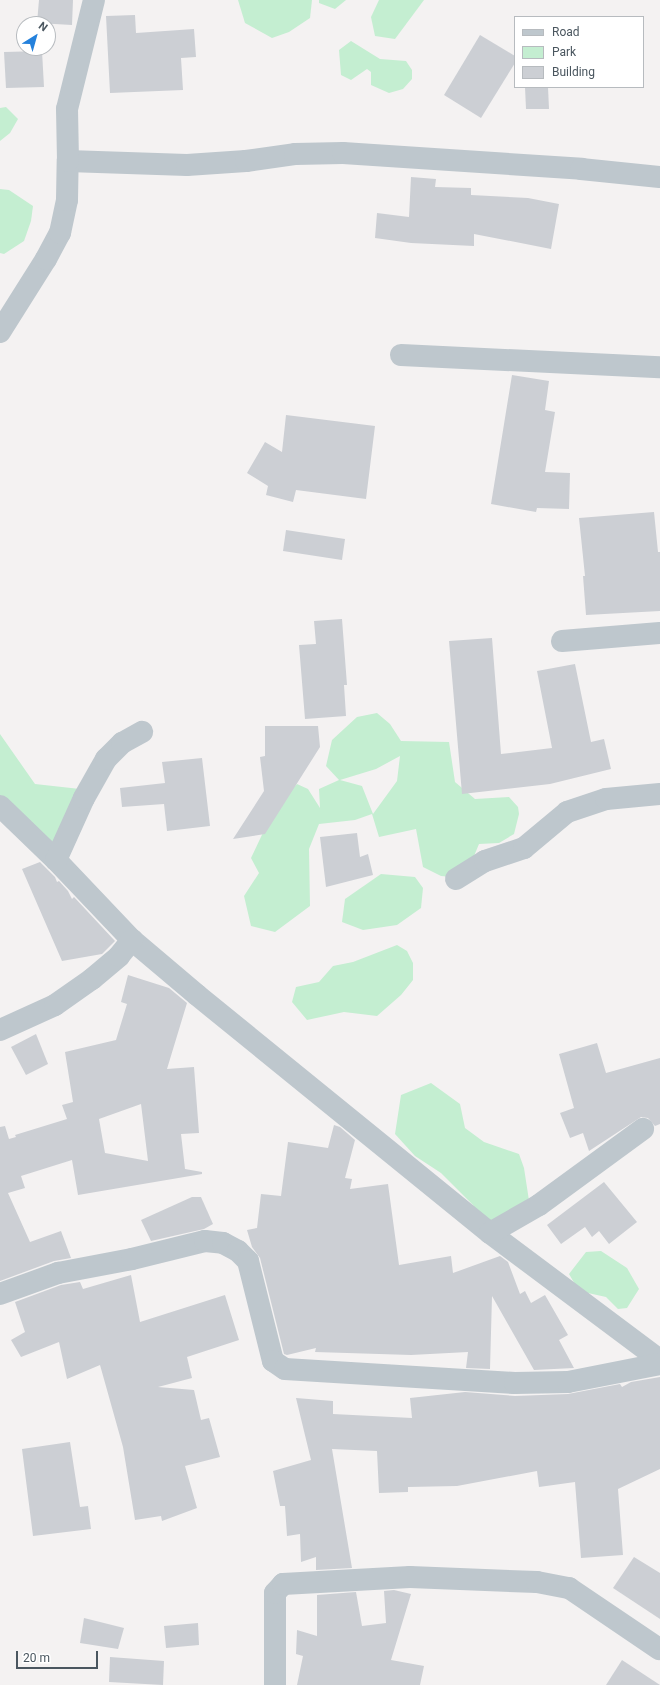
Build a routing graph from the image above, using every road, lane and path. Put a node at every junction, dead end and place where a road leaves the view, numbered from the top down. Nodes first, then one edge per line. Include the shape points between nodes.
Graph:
1 (94, 0) edge
2 (68, 162) junction
3 (660, 177) edge
4 (0, 332) edge
5 (401, 355) dead end
6 (660, 366) edge
7 (660, 633) edge
8 (562, 641) dead end
9 (142, 732) dead end
10 (660, 794) edge
11 (0, 806) edge
12 (56, 860) junction
13 (456, 879) dead end
14 (132, 940) junction
15 (0, 1030) edge
16 (643, 1129) dead end
17 (490, 1233) junction
18 (0, 1294) edge
19 (660, 1360) edge
20 (660, 1364) edge
21 (659, 1649) dead end
22 (275, 1685) edge

1 - 2 street via 67,109
2 - 3 street via 187,165 295,154 343,153 581,169
2 - 4 street via 67,200 60,233
5 - 6 street
7 - 8 street
9 - 12 street via 122,743 106,759 84,798
10 - 13 street via 606,799 567,812 524,848 485,861
11 - 12 street
12 - 14 street
14 - 15 street via 120,956 55,1005
14 - 17 street
16 - 17 street via 539,1205
17 - 19 street
18 - 20 street via 58,1273 205,1241 223,1243 238,1251 248,1261 273,1361 285,1369 522,1383 568,1382
21 - 22 street via 569,1588 537,1582 410,1577 283,1584 275,1593

